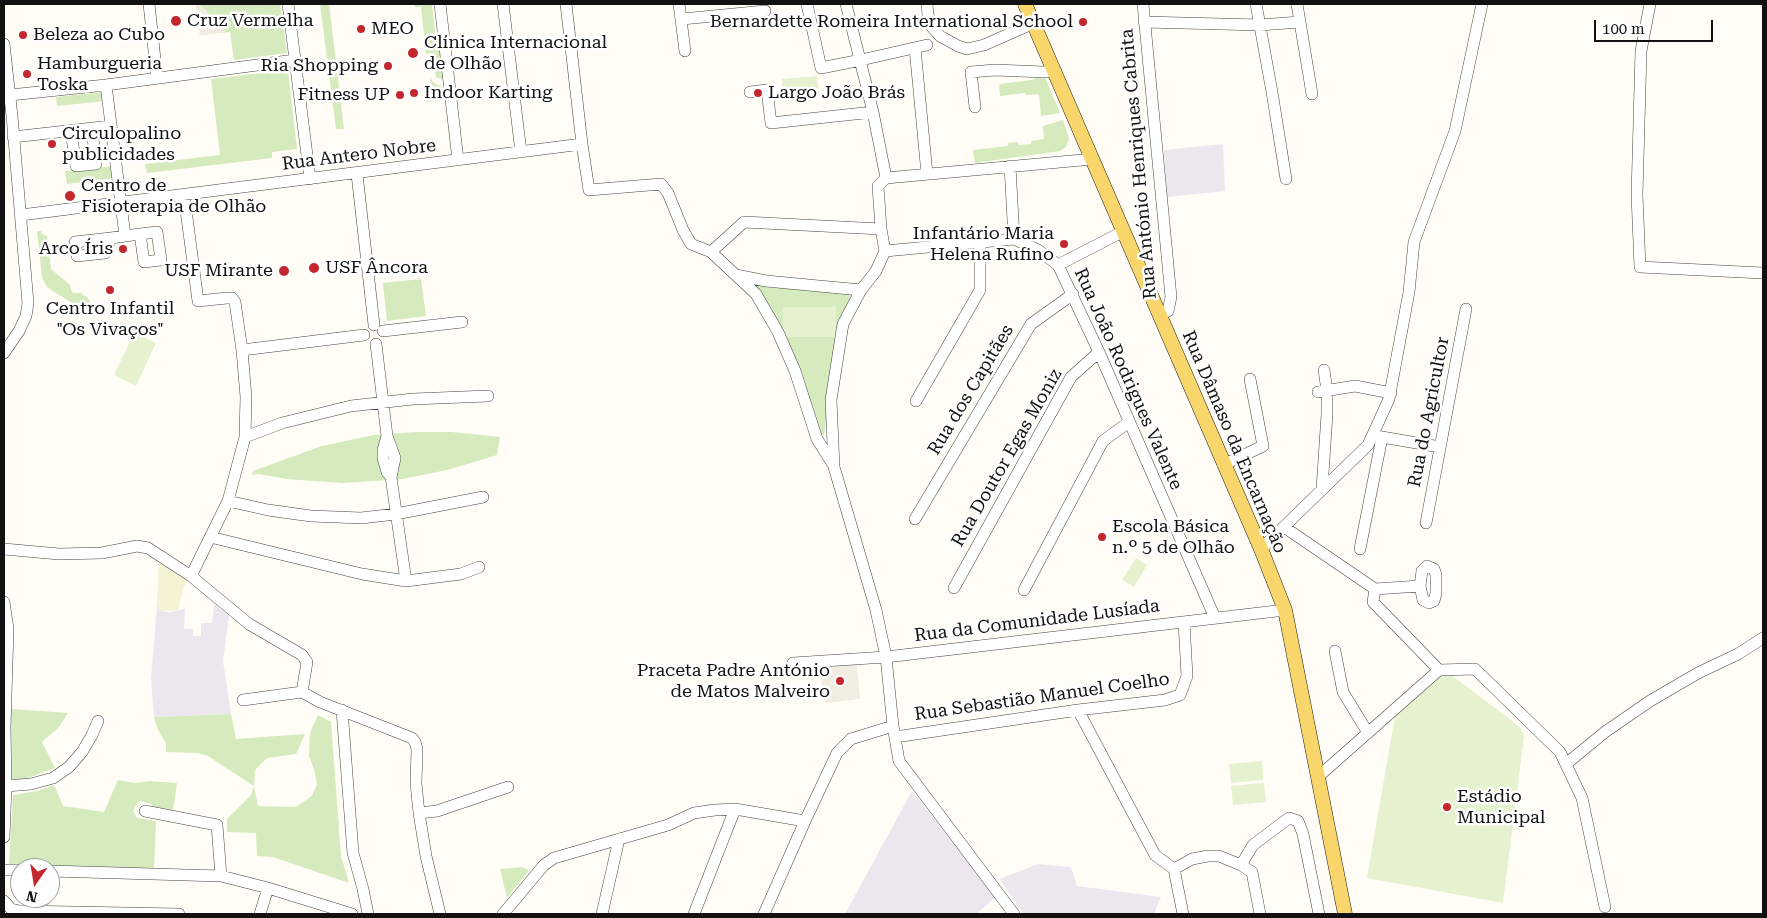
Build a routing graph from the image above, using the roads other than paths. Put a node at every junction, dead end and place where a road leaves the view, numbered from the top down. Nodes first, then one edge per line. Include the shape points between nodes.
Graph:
1 (149, 4) edge
2 (288, 4) edge
3 (440, 4) edge
4 (503, 4) edge
5 (566, 4) edge
6 (679, 4) edge
7 (807, 4) edge
8 (846, 4) edge
9 (927, 4) edge
10 (1025, 4) edge
11 (1143, 4) edge
12 (1256, 4) edge
13 (1297, 4) edge
14 (1482, 4) edge
15 (1650, 4) edge
16 (765, 11) dead end
17 (682, 19) junction
18 (1144, 22) junction
19 (1300, 22) junction
20 (1034, 23) junction
21 (1260, 25) junction
22 (4, 44) edge
23 (927, 45) dead end
24 (915, 48) junction
25 (686, 51) dead end
26 (295, 60) junction
27 (861, 60) junction
28 (1054, 71) junction
29 (1032, 72) junction
30 (157, 78) junction
31 (1003, 78) dead end
32 (106, 85) junction
33 (750, 92) dead end
34 (1312, 94) dead end
35 (10, 95) junction
36 (975, 107) dead end
37 (873, 112) junction
38 (8, 116) edge
39 (111, 126) junction
40 (92, 129) junction
41 (71, 130) junction
42 (13, 137) junction
43 (582, 144) junction
44 (521, 152) junction
45 (1093, 159) junction
46 (458, 160) junction
47 (1010, 166) junction
48 (356, 174) junction
49 (927, 174) junction
50 (886, 178) junction
51 (310, 179) junction
52 (1286, 179) dead end
53 (184, 195) junction
54 (120, 202) junction
55 (21, 215) junction
56 (881, 230) junction
57 (1124, 232) junction
58 (140, 234) dead end
59 (125, 236) junction
60 (111, 238) dead end
61 (1014, 239) junction
62 (980, 242) junction
63 (885, 251) junction
64 (711, 252) junction
65 (1058, 265) junction
66 (1763, 274) edge
67 (736, 275) junction
68 (861, 290) junction
69 (1073, 294) junction
70 (1466, 309) dead end
71 (1159, 316) junction
72 (462, 322) dead end
73 (378, 328) junction
74 (364, 335) junction
75 (376, 344) junction
76 (242, 350) junction
77 (1099, 352) junction
78 (4, 353) edge
79 (1324, 370) dead end
80 (1250, 379) dead end
81 (1322, 392) junction
82 (1390, 393) junction
83 (488, 396) dead end
84 (383, 401) junction
85 (916, 401) dead end
86 (1129, 422) junction
87 (1377, 436) junction
88 (245, 437) junction
89 (1440, 447) junction
90 (1223, 465) junction
91 (834, 467) junction
92 (1322, 490) junction
93 (483, 497) dead end
94 (228, 501) junction
95 (396, 514) junction
96 (915, 519) dead end
97 (1426, 523) dead end
98 (1284, 527) junction
99 (210, 537) junction
100 (1360, 549) dead end
101 (4, 550) edge
102 (1261, 550) junction
103 (479, 567) dead end
104 (190, 576) junction
105 (406, 580) junction
106 (1420, 586) dead end
107 (954, 588) dead end
108 (1375, 589) junction
109 (1024, 590) dead end
110 (4, 602) edge
111 (1285, 610) junction
112 (1214, 618) junction
113 (1184, 622) junction
114 (1763, 638) edge
115 (1335, 652) dead end
116 (886, 657) junction
117 (793, 664) dead end
118 (1439, 670) junction
119 (302, 692) junction
120 (243, 700) dead end
121 (342, 710) junction
122 (1078, 710) junction
123 (98, 721) dead end
124 (5, 725) edge
125 (894, 731) junction
126 (1368, 733) junction
127 (1566, 764) junction
128 (1319, 776) junction
129 (6, 786) junction
130 (508, 787) dead end
131 (735, 809) junction
132 (145, 810) dead end
133 (419, 813) junction
134 (805, 822) junction
135 (4, 837) edge
136 (619, 839) junction
137 (1241, 865) junction
138 (1174, 869) junction
139 (60, 871) edge
140 (221, 876) junction
141 (268, 888) junction
142 (1605, 907) dead end
143 (7, 908) edge
144 (72, 913) edge
145 (179, 914) edge
146 (260, 914) edge
147 (352, 914) edge
148 (368, 914) edge
149 (440, 914) edge
150 (503, 914) edge
151 (602, 914) edge
152 (694, 914) edge
153 (764, 914) edge
154 (1014, 914) edge
155 (1183, 914) edge
156 (1260, 914) edge
157 (1318, 914) edge
158 (1345, 914) edge

1 - 30 street
2 - 26 street
3 - 46 street
4 - 44 street
5 - 43 street
6 - 17 street
7 - 27 street via 821,68
8 - 27 street
9 - 20 street via 932,27 940,36 967,49
10 - 20 main road, Rua Dâmaso da Encarnação
11 - 18 street, Rua António Henriques Cabrita
12 - 21 street
13 - 19 street
14 - 82 street via 1455,131 1414,242 1409,292
15 - 66 street via 1641,51 1637,195 1640,267
16 - 17 street
17 - 25 street
18 - 21 street
18 - 71 street, Rua António Henriques Cabrita via 1171,297 1168,310
19 - 21 street
19 - 34 street
20 - 28 main road, Rua Dâmaso da Encarnação
21 - 52 street
22 - 35 street
23 - 24 street
24 - 27 street
24 - 49 street
26 - 30 street
26 - 51 street
27 - 37 street
28 - 29 street
28 - 45 main road, Rua Dâmaso da Encarnação
29 - 31 street
29 - 36 street via 971,72
30 - 32 street
32 - 35 street
32 - 39 street
33 - 37 street via 767,90 771,123
35 - 38 street
37 - 50 street
38 - 42 street
39 - 40 street
39 - 54 street
40 - 41 street
40 - 41 street via 96,164 76,166
41 - 42 street
42 - 55 street
43 - 44 street, Rua Antero Nobre
43 - 64 street via 589,190 661,184 691,244
44 - 46 street, Rua Antero Nobre
45 - 47 street
45 - 57 main road, Rua Dâmaso da Encarnação
46 - 48 street, Rua Antero Nobre
47 - 49 street
47 - 61 street
48 - 51 street, Rua Antero Nobre
48 - 73 street
49 - 50 street
50 - 56 street via 878,186
51 - 53 street, Rua Antero Nobre
53 - 54 street, Rua Antero Nobre
53 - 76 street via 198,301 232,298
54 - 55 street, Rua Antero Nobre
54 - 59 street
55 - 78 street via 28,303 19,331
56 - 63 street
56 - 64 street via 744,222
57 - 65 street
57 - 71 main road, Rua Dâmaso da Encarnação
58 - 59 street
59 - 60 street
61 - 62 street, Rua João Rodrigues Valente
61 - 65 street, Rua João Rodrigues Valente via 1038,250
62 - 63 street, Rua João Rodrigues Valente
62 - 85 street via 980,290
63 - 68 street via 876,271
64 - 67 street
65 - 69 street, Rua João Rodrigues Valente
67 - 68 street
67 - 91 street via 756,294 778,332 795,371 817,439
68 - 91 street via 843,324 831,400
69 - 77 street, Rua João Rodrigues Valente
69 - 96 street, Rua dos Capitães via 1031,324
70 - 89 street, Rua do Agricultor
71 - 90 main road, Rua Dâmaso da Encarnação
72 - 73 street
73 - 74 street via 366,329
73 - 75 street via 383,338
74 - 75 street via 367,341
74 - 76 street
75 - 84 street
76 - 88 street
77 - 86 street, Rua João Rodrigues Valente
77 - 107 street, Rua Doutor Egas Moniz via 1071,377
79 - 81 street
80 - 90 street via 1263,446
81 - 82 street via 1355,386
81 - 92 street via 1327,414
82 - 87 street
83 - 84 street
84 - 88 street via 282,423
84 - 95 street via 387,436 383,458 392,478
86 - 109 street via 1104,441
86 - 112 street, Rua João Rodrigues Valente
87 - 89 street
87 - 92 street
87 - 100 street
88 - 94 street
89 - 97 street, Rua do Agricultor
90 - 102 main road, Rua Dâmaso da Encarnação
91 - 116 street via 870,588
92 - 98 street
93 - 95 street
94 - 95 street via 311,516 361,518
94 - 99 street
95 - 105 street
98 - 102 street
98 - 108 street
99 - 104 street
99 - 105 street via 362,574
101 - 104 street via 102,553 138,546 155,552
102 - 111 main road, Rua Dâmaso da Encarnação
103 - 105 street via 461,574
104 - 119 street via 249,624 302,655 307,662
106 - 108 street
108 - 118 street via 1373,602
110 - 124 street via 8,629
111 - 112 street, Rua da Comunidade Lusíada
111 - 128 main road, Rua Dâmaso da Encarnação
112 - 113 street, Rua da Comunidade Lusíada
113 - 116 street, Rua da Comunidade Lusíada
113 - 122 street, Rua Sebastião Manuel Coelho via 1187,676 1180,695 1165,700
114 - 127 street via 1650,701
115 - 126 street via 1343,692
116 - 117 street, Rua da Comunidade Lusíada
116 - 125 street
118 - 126 street
118 - 127 street via 1475,669 1560,752
119 - 120 street
119 - 121 street
121 - 133 street via 412,738 417,749
121 - 148 street via 353,854
122 - 125 street, Rua Sebastião Manuel Coelho
122 - 138 street via 1155,855
123 - 129 street via 87,744 69,767 53,778
124 - 129 street
125 - 134 street, Rua Sebastião Manuel Coelho via 851,739 837,753
125 - 154 street via 899,761
126 - 128 street
127 - 142 street via 1582,798
128 - 158 main road, Rua Dâmaso da Encarnação
129 - 135 street
130 - 133 street via 437,811
131 - 134 street
131 - 136 street via 694,813
131 - 152 street
132 - 140 street via 217,825
133 - 149 street
134 - 153 street, Rua Sebastião Manuel Coelho
136 - 150 street via 554,858 544,865
136 - 151 street
137 - 138 street via 1219,856 1208,856 1192,859
137 - 156 street via 1252,872
137 - 157 street via 1253,845 1289,818 1298,821
138 - 155 street
139 - 140 street
140 - 141 street
141 - 146 street
141 - 147 street
143 - 144 street
144 - 145 street

